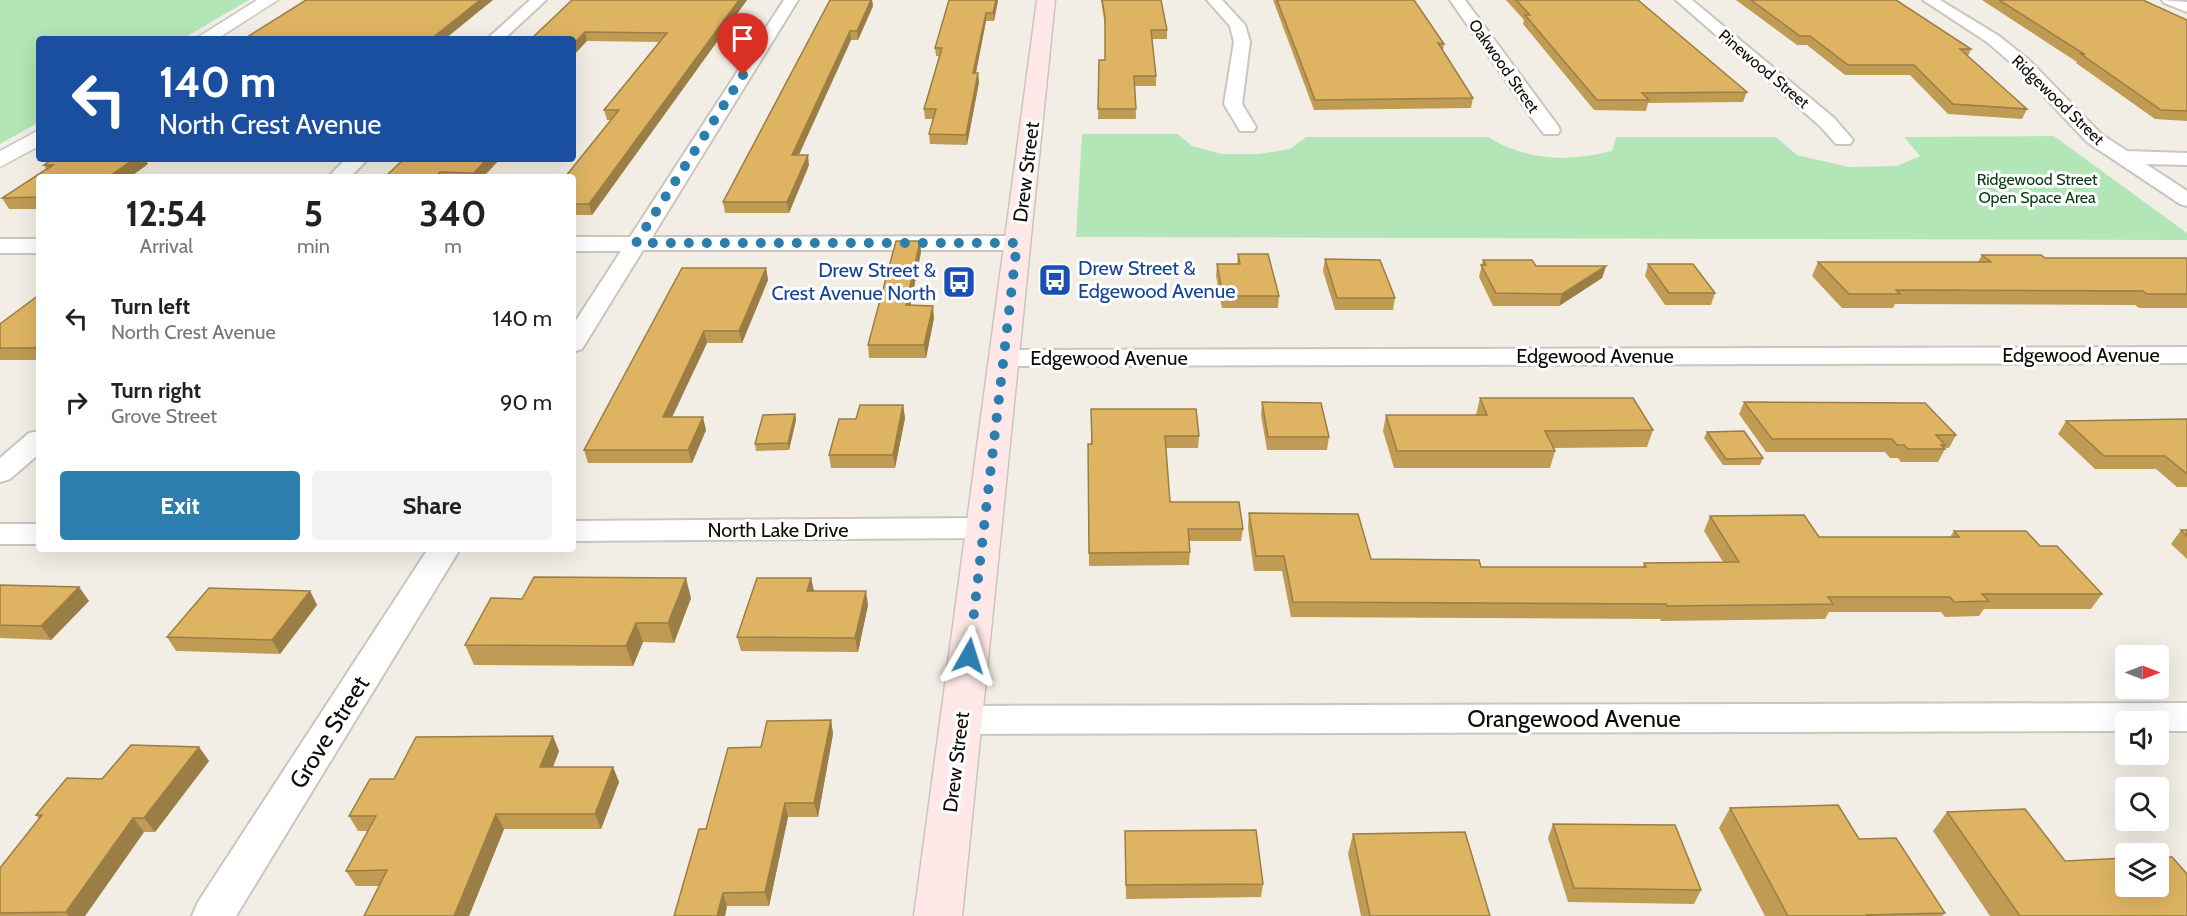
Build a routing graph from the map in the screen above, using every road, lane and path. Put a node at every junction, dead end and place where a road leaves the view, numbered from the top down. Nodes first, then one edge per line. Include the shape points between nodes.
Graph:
1 (269, 0) edge
2 (539, 0) edge
3 (791, 0) edge
4 (1046, 0) edge
5 (1214, 0) edge
6 (1457, 0) edge
7 (1683, 0) edge
8 (1930, 0) edge
9 (2169, 0) edge
10 (2187, 7) edge
11 (209, 36) edge
12 (498, 36) edge
13 (1247, 127) dead end
14 (1551, 130) dead end
15 (36, 139) edge
16 (1843, 140) dead end
17 (2119, 157) junction
18 (2187, 159) edge
19 (0, 160) edge
20 (355, 162) edge
21 (341, 174) edge
22 (2187, 201) edge
23 (636, 243) junction
24 (1017, 243) junction
25 (576, 244) edge
26 (0, 246) edge
27 (36, 246) edge
28 (576, 339) edge
29 (2187, 355) edge
30 (1003, 358) junction
31 (36, 442) edge
32 (0, 473) edge
33 (983, 528) junction
34 (576, 531) edge
35 (0, 534) edge
36 (36, 534) edge
37 (442, 552) edge
38 (2187, 717) edge
39 (961, 720) junction
40 (213, 916) edge
41 (938, 916) edge

1 - 11 street
2 - 12 street
3 - 23 street
4 - 24 main road, Drew Street
5 - 13 street via 1237,25 1242,42 1233,104
6 - 14 street, Oakwood Street
7 - 16 street, Pinewood Street via 1827,122
8 - 17 street, Ridgewood Street via 1993,39 2023,64 2094,138
9 - 10 street
15 - 19 street
17 - 18 street
17 - 22 street, Ridgewood Street
20 - 21 street
23 - 24 street
23 - 25 street
23 - 28 street
24 - 30 main road, Drew Street
26 - 27 street
29 - 30 street, Edgewood Avenue
30 - 33 main road, Drew Street
31 - 32 street
33 - 34 street, North Lake Drive
33 - 39 main road, Drew Street
35 - 36 street
37 - 40 street, Grove Street
38 - 39 street, Orangewood Avenue
39 - 41 main road, Drew Street

